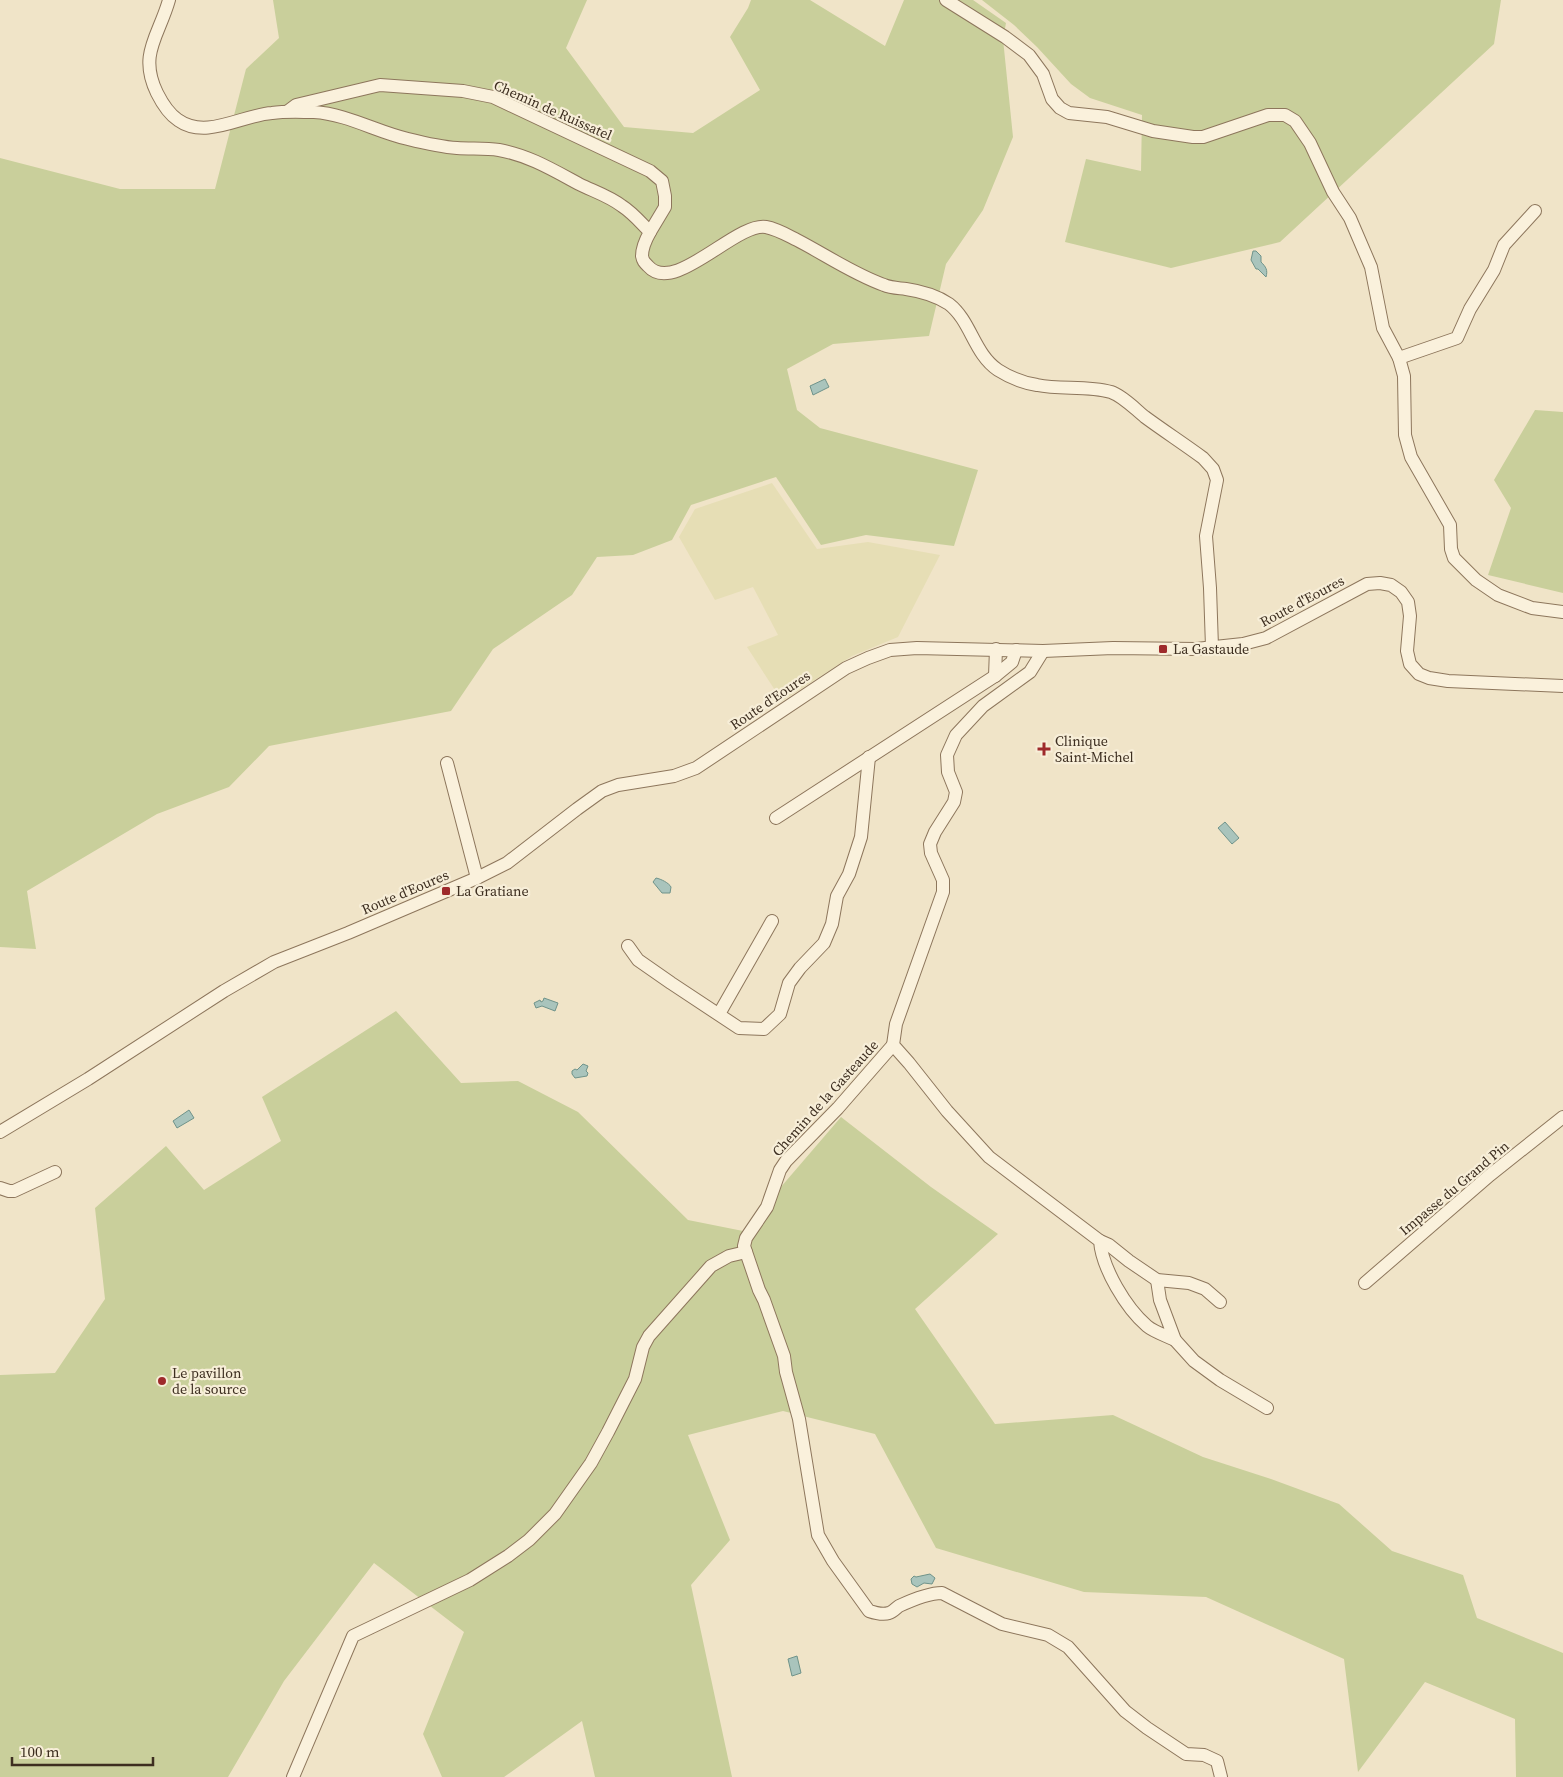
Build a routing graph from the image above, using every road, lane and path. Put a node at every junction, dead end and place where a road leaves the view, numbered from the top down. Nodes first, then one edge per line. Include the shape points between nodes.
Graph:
1 (169, 0) edge
2 (946, 0) edge
3 (284, 113) junction
4 (1534, 211) dead end
5 (650, 232) junction
6 (1399, 358) junction
7 (1563, 612) edge
8 (1212, 647) junction
9 (996, 649) junction
10 (1016, 650) junction
11 (1043, 651) junction
12 (995, 676) junction
13 (1563, 686) edge
14 (869, 757) junction
15 (447, 763) dead end
16 (776, 818) dead end
17 (477, 878) junction
18 (772, 922) dead end
19 (628, 946) dead end
20 (719, 1014) junction
21 (893, 1045) junction
22 (1563, 1116) edge
23 (0, 1132) edge
24 (54, 1172) dead end
25 (0, 1188) edge
26 (1100, 1241) junction
27 (746, 1252) junction
28 (1157, 1280) junction
29 (1365, 1283) dead end
30 (1220, 1302) dead end
31 (1175, 1340) junction
32 (1267, 1408) dead end
33 (293, 1777) edge
34 (1221, 1777) edge

1 - 3 street, Chemin de Ruissatel via 149,57 151,80 162,103 176,119 187,126 205,129 272,112
2 - 6 street via 1029,55 1043,74 1052,99 1069,112 1107,117 1153,131 1193,137 1203,137 1268,115 1285,115 1294,121 1310,143 1333,192 1350,218 1371,267 1383,328
3 - 5 street, Chemin de Ruissatel via 316,112 348,118 412,140 516,154 603,194 623,206
3 - 5 street, Chemin de Ruissatel via 296,105 380,85 464,91 493,97 650,171 662,181 665,208
4 - 6 street via 1504,245 1457,338
5 - 8 street, Chemin de Ruissatel via 642,252 643,260 651,270 663,273 676,271 758,227 781,231 862,276 886,286 929,294 949,304 964,322 982,354 997,369 1036,385 1095,388 1114,393 1203,458 1216,480 1206,536
6 - 7 street via 1404,376 1406,436 1412,457 1450,525 1454,558 1476,580 1498,594 1532,608
8 - 11 street, Route d'Eoures
8 - 13 street, Route d'Eoures via 1266,638 1367,584 1380,583 1391,585 1408,602 1407,651 1410,664 1419,674 1448,680
9 - 10 street, Route d'Eoures
9 - 12 street
9 - 17 street, Route d'Eoures via 917,648 890,650 868,658 846,668 696,768 674,776 618,785 602,791 506,863
10 - 11 street, Route d'Eoures
10 - 12 street via 1012,662
11 - 21 street via 1030,672 983,706 956,735 947,755 948,772 956,792 954,802 930,844 943,880 943,892 896,1024
12 - 14 street
14 - 16 street
14 - 20 street via 860,837 849,874 837,896 832,924 824,943 800,968 790,983 780,1014 764,1028 739,1028
15 - 17 street
17 - 23 street, Route d'Eoures via 274,962
18 - 20 street
19 - 20 street via 638,960
21 - 26 street via 989,1157
21 - 27 street, Chemin de la Gasteaude via 786,1161 767,1207 746,1238
22 - 29 street, Impasse du Grand Pin
24 - 25 street via 14,1191
26 - 28 street
26 - 31 street via 1103,1261 1133,1310 1148,1327
27 - 33 street via 729,1256 711,1266 649,1336 635,1379 591,1463 542,1527 508,1556 470,1580 353,1636
27 - 34 street via 784,1356 800,1419 818,1535 869,1611 889,1613 915,1599 942,1593 1002,1624 1048,1635 1068,1647 1120,1705 1146,1728 1186,1754 1204,1755 1217,1761
28 - 30 street via 1197,1286
28 - 31 street via 1160,1300
31 - 32 street via 1194,1361

